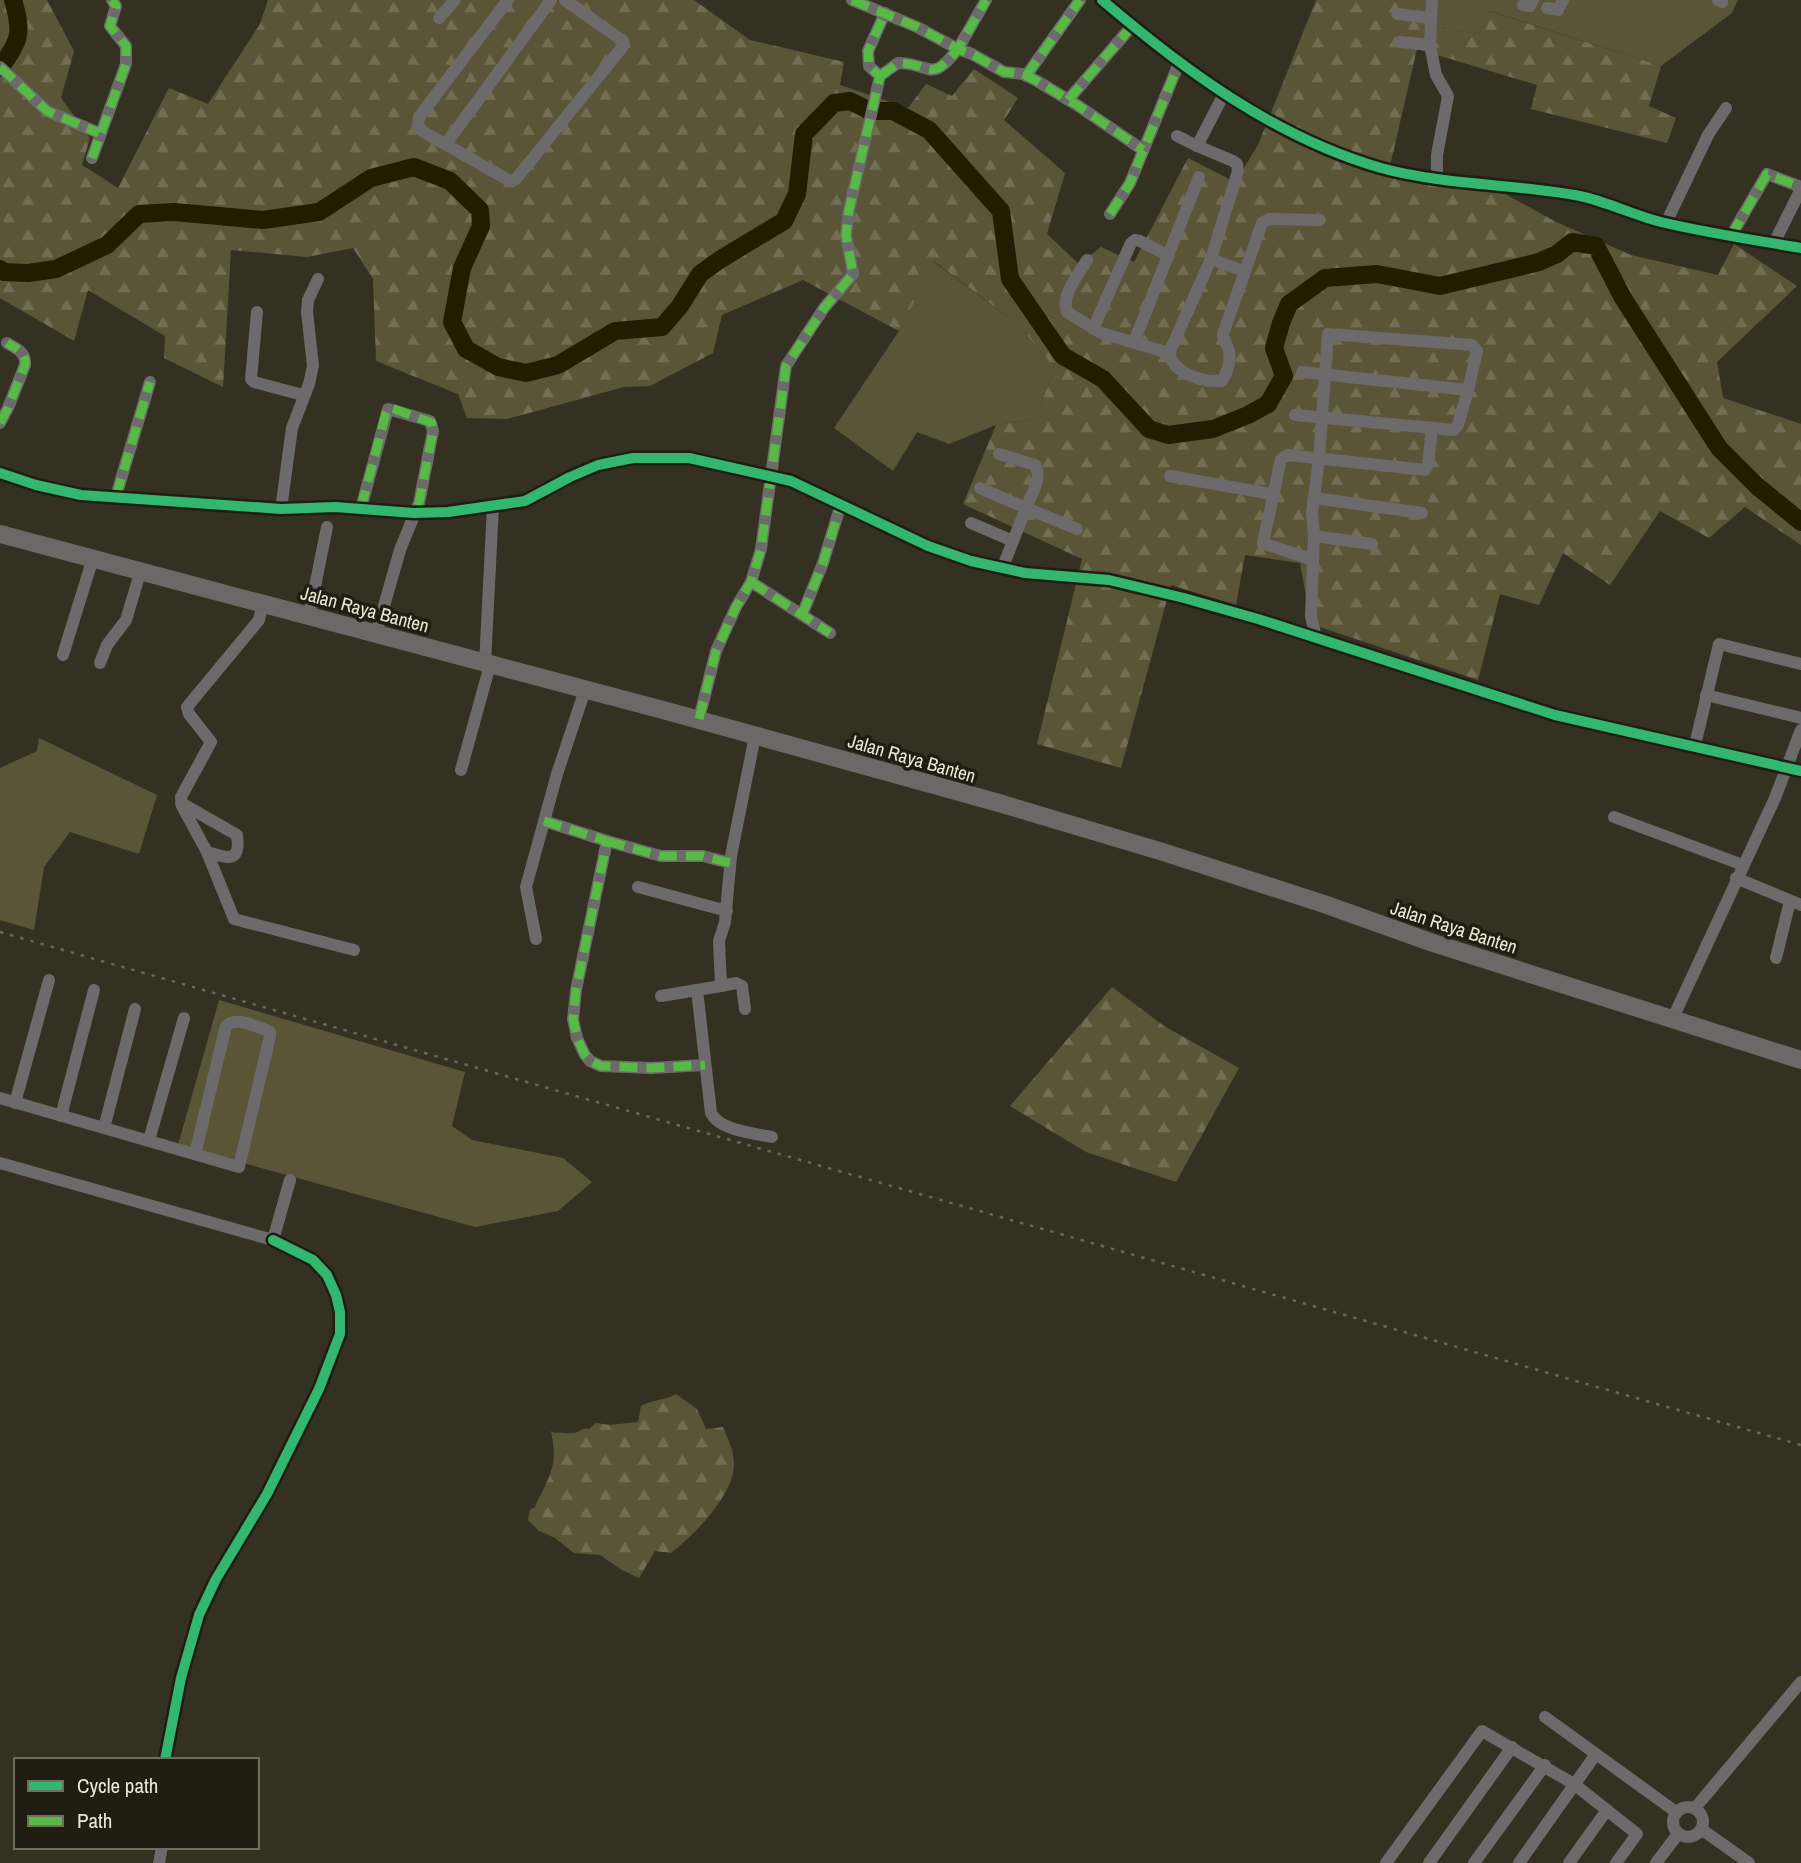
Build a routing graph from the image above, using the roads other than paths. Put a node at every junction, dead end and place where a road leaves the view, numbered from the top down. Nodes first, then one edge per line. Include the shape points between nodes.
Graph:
1 (112, 0) edge
2 (455, 0) edge
3 (508, 0) edge
4 (551, 0) edge
5 (565, 0) edge
6 (852, 0) edge
7 (986, 0) edge
8 (1080, 0) edge
9 (1102, 0) edge
10 (1432, 0) edge
11 (1563, 0) edge
12 (1547, 8) dead end
13 (885, 13) junction
14 (1397, 13) dead end
15 (439, 18) dead end
16 (1430, 18) junction
17 (1132, 26) junction
18 (1400, 42) dead end
19 (1430, 45) junction
20 (958, 49) junction
21 (1179, 63) junction
22 (0, 67) edge
23 (1026, 76) junction
24 (880, 79) junction
25 (1224, 94) junction
26 (1068, 100) junction
27 (1726, 108) dead end
28 (99, 134) junction
29 (1177, 136) dead end
30 (446, 144) junction
31 (1197, 146) junction
32 (1143, 150) junction
33 (92, 158) dead end
34 (1199, 177) dead end
35 (1437, 177) junction
36 (1801, 188) edge
37 (1110, 214) dead end
38 (1320, 220) dead end
39 (1666, 223) junction
40 (1731, 236) junction
41 (1774, 243) junction
42 (1801, 247) edge
43 (1169, 256) junction
44 (1211, 259) junction
45 (1087, 260) dead end
46 (1243, 271) junction
47 (318, 279) dead end
48 (257, 312) dead end
49 (1093, 329) junction
50 (1134, 342) junction
51 (7, 343) dead end
52 (1169, 353) junction
53 (1302, 372) dead end
54 (1326, 375) junction
55 (150, 382) dead end
56 (1468, 390) junction
57 (303, 395) junction
58 (1295, 415) dead end
59 (1322, 417) junction
60 (0, 423) edge
61 (1432, 429) junction
62 (999, 454) dead end
63 (1320, 459) junction
64 (0, 473) edge
65 (770, 476) junction
66 (1170, 476) dead end
67 (980, 488) dead end
68 (1272, 494) junction
69 (116, 496) junction
70 (1314, 498) junction
71 (841, 504) junction
72 (494, 506) junction
73 (361, 508) junction
74 (1026, 508) junction
75 (281, 509) junction
76 (414, 513) junction
77 (1422, 513) dead end
78 (971, 523) dead end
79 (327, 527) dead end
80 (1077, 529) dead end
81 (0, 534) edge
82 (1314, 536) junction
83 (1013, 541) junction
84 (1372, 544) dead end
85 (93, 558) junction
86 (1313, 560) junction
87 (1002, 569) junction
88 (141, 570) junction
89 (751, 582) junction
90 (263, 603) junction
91 (802, 615) junction
92 (309, 616) junction
93 (830, 633) dead end
94 (376, 634) junction
95 (1316, 638) junction
96 (63, 654) dead end
97 (100, 663) dead end
98 (1801, 664) edge
99 (488, 665) junction
100 (585, 690) junction
101 (1706, 695) junction
102 (1801, 718) edge
103 (699, 719) junction
104 (1801, 730) edge
105 (755, 736) junction
106 (1695, 745) junction
107 (1787, 768) junction
108 (461, 770) dead end
109 (1801, 771) edge
110 (181, 803) junction
111 (1614, 817) dead end
112 (544, 821) junction
113 (607, 841) junction
114 (207, 852) junction
115 (730, 863) junction
116 (1743, 865) junction
117 (1736, 878) junction
118 (638, 887) dead end
119 (1795, 903) edge
120 (727, 911) junction
121 (536, 939) dead end
122 (354, 950) dead end
123 (1776, 958) dead end
124 (49, 979) dead end
125 (721, 986) junction
126 (94, 990) dead end
127 (697, 990) junction
128 (661, 996) dead end
129 (135, 1009) dead end
130 (746, 1009) dead end
131 (184, 1018) dead end
132 (1672, 1020) junction
133 (1801, 1060) edge
134 (705, 1065) junction
135 (0, 1098) edge
136 (15, 1103) junction
137 (61, 1116) junction
138 (104, 1128) junction
139 (772, 1137) dead end
140 (149, 1140) junction
141 (195, 1154) junction
142 (0, 1163) edge
143 (290, 1180) dead end
144 (273, 1240) junction
145 (1801, 1682) edge
146 (1545, 1717) dead end
147 (1512, 1747) junction
148 (1595, 1754) junction
149 (165, 1758) edge
150 (1545, 1765) junction
151 (1574, 1784) junction
152 (1695, 1808) junction
153 (1607, 1810) junction
154 (1676, 1812) junction
155 (1702, 1829) junction
156 (1678, 1833) junction
157 (1386, 1863) edge
158 (1429, 1863) edge
159 (1474, 1863) edge
160 (1520, 1863) edge
161 (1569, 1863) edge
162 (1616, 1863) edge
163 (1657, 1863) edge
164 (1749, 1863) edge

1 - 28 street via 116,6 110,26 128,54
2 - 15 street
3 - 30 street via 419,117 422,131
4 - 30 street
5 - 30 street via 624,45 516,179 503,179
6 - 13 street
7 - 20 street
8 - 23 street
9 - 17 street
10 - 16 street
11 - 12 street via 1558,10
13 - 20 street
13 - 24 street via 868,51 869,66
14 - 16 street
16 - 19 street
17 - 21 street
17 - 26 street
18 - 19 street
19 - 35 street via 1436,75 1448,96
20 - 23 street via 1004,72
20 - 24 street via 945,65 932,70 898,63
21 - 25 street
21 - 32 street
22 - 28 street via 47,111
23 - 26 street
24 - 65 street via 846,235 853,274 786,366
25 - 31 street
25 - 35 street via 1322,146 1382,168
26 - 32 street
27 - 39 street
28 - 33 street
29 - 31 street
31 - 44 street via 1238,167
32 - 37 street via 1130,183
34 - 43 street
35 - 39 street via 1579,196
36 - 40 street via 1767,174
36 - 41 street
38 - 46 street via 1265,219
39 - 40 street
40 - 41 street
41 - 42 street
43 - 49 street via 1140,241 1131,243
43 - 50 street
44 - 46 street
44 - 52 street
45 - 49 street via 1064,308
46 - 52 street via 1222,339 1230,353 1224,379 1217,382 1192,376 1181,370
47 - 57 street via 309,300 313,366
48 - 57 street via 251,379
49 - 50 street
50 - 52 street
51 - 60 street via 22,352 25,365
53 - 54 street
54 - 56 street
54 - 56 street via 1330,333 1467,344 1477,351
54 - 59 street
55 - 69 street
56 - 61 street via 1456,429
57 - 75 street via 292,428
58 - 59 street
59 - 61 street
59 - 63 street
61 - 63 street via 1425,470
62 - 74 street via 1038,470
63 - 68 street via 1284,456
63 - 70 street
64 - 69 street via 81,495
65 - 71 street via 803,485
65 - 72 street via 689,458 633,458 598,465 525,501
65 - 89 street via 764,537
66 - 68 street
67 - 74 street
68 - 86 street via 1263,543
69 - 75 street
70 - 77 street
70 - 82 street
71 - 87 street via 928,546
71 - 91 street
72 - 76 street
72 - 99 street
73 - 75 street
73 - 76 street
73 - 76 street via 387,409 392,408 432,423
74 - 80 street
74 - 83 street
76 - 94 street
78 - 83 street
79 - 92 street
81 - 85 main road, Jalan Raya Banten
82 - 84 street
82 - 86 street
83 - 87 street
85 - 88 main road, Jalan Raya Banten
85 - 96 street
86 - 95 street via 1311,616
87 - 95 street via 1109,580
88 - 90 main road, Jalan Raya Banten
88 - 97 street via 126,620
89 - 91 street
89 - 103 street via 716,651
90 - 92 main road, Jalan Raya Banten
90 - 110 street via 259,620 187,707 211,742
91 - 93 street
92 - 94 main road, Jalan Raya Banten
94 - 99 main road, Jalan Raya Banten
95 - 106 street via 1555,715
98 - 101 street via 1719,643
99 - 100 main road, Jalan Raya Banten
99 - 108 street
100 - 103 main road, Jalan Raya Banten
100 - 112 street
101 - 102 street
101 - 106 street
103 - 105 main road, Jalan Raya Banten
104 - 107 street
105 - 115 street
105 - 132 main road, Jalan Raya Banten via 1163,852
106 - 107 street
107 - 109 street
107 - 116 street
110 - 114 street
110 - 114 street via 237,835 233,857
111 - 116 street
112 - 113 street
112 - 121 street via 526,887
113 - 115 street via 661,856 703,856
113 - 134 street via 576,990 573,1019 577,1038 590,1061 601,1066
114 - 122 street via 234,919
115 - 120 street
116 - 117 street
117 - 119 street
117 - 132 street
118 - 120 street
119 - 123 street
120 - 125 street via 719,941
124 - 136 street
125 - 127 street
125 - 130 street via 742,986
126 - 137 street
127 - 128 street
127 - 134 street
129 - 138 street
131 - 140 street
132 - 133 main road, Jalan Raya Banten
134 - 139 street via 713,1119
135 - 136 street
136 - 137 street
137 - 138 street
138 - 140 street
140 - 141 street
141 - 141 street via 239,1167 270,1032 235,1021 226,1026
142 - 144 street
143 - 144 street
144 - 149 street via 313,1260 327,1275 340,1312 340,1334 319,1389 267,1494 200,1615 181,1678
145 - 152 street
146 - 148 street
147 - 150 street
147 - 157 street via 1482,1731
147 - 158 street
148 - 151 street
148 - 154 street
150 - 151 street
150 - 159 street
151 - 153 street
151 - 160 street
152 - 154 street via 1685,1806
152 - 155 street via 1701,1813
153 - 161 street
153 - 162 street via 1637,1834
154 - 156 street via 1673,1827
155 - 156 street via 1688,1837
155 - 164 street
156 - 163 street

